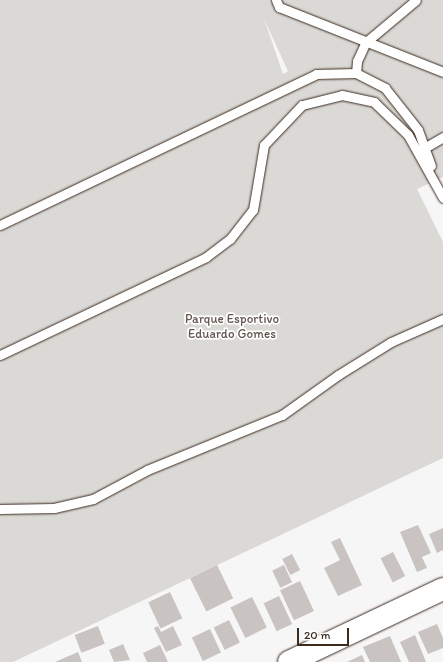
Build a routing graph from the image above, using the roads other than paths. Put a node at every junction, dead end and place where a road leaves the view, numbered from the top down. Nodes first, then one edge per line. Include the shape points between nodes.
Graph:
1 (276, 0) edge
2 (416, 0) edge
3 (366, 42) junction
4 (443, 72) edge
5 (356, 73) junction
6 (443, 137) edge
7 (420, 150) junction
8 (443, 198) edge
9 (0, 225) edge
10 (443, 319) edge
11 (0, 355) edge
12 (0, 510) edge
13 (443, 589) edge
14 (289, 662) edge

1 - 3 lane via 280,7
2 - 3 lane
3 - 4 lane
3 - 5 lane via 357,61
5 - 7 lane via 385,88 418,130
5 - 9 lane via 316,74
6 - 7 lane
7 - 8 lane
7 - 11 lane via 374,102 342,95 302,106 264,145 253,210 230,239 206,257
10 - 12 lane via 390,342 282,415 147,470 93,499 54,508
13 - 14 main road

